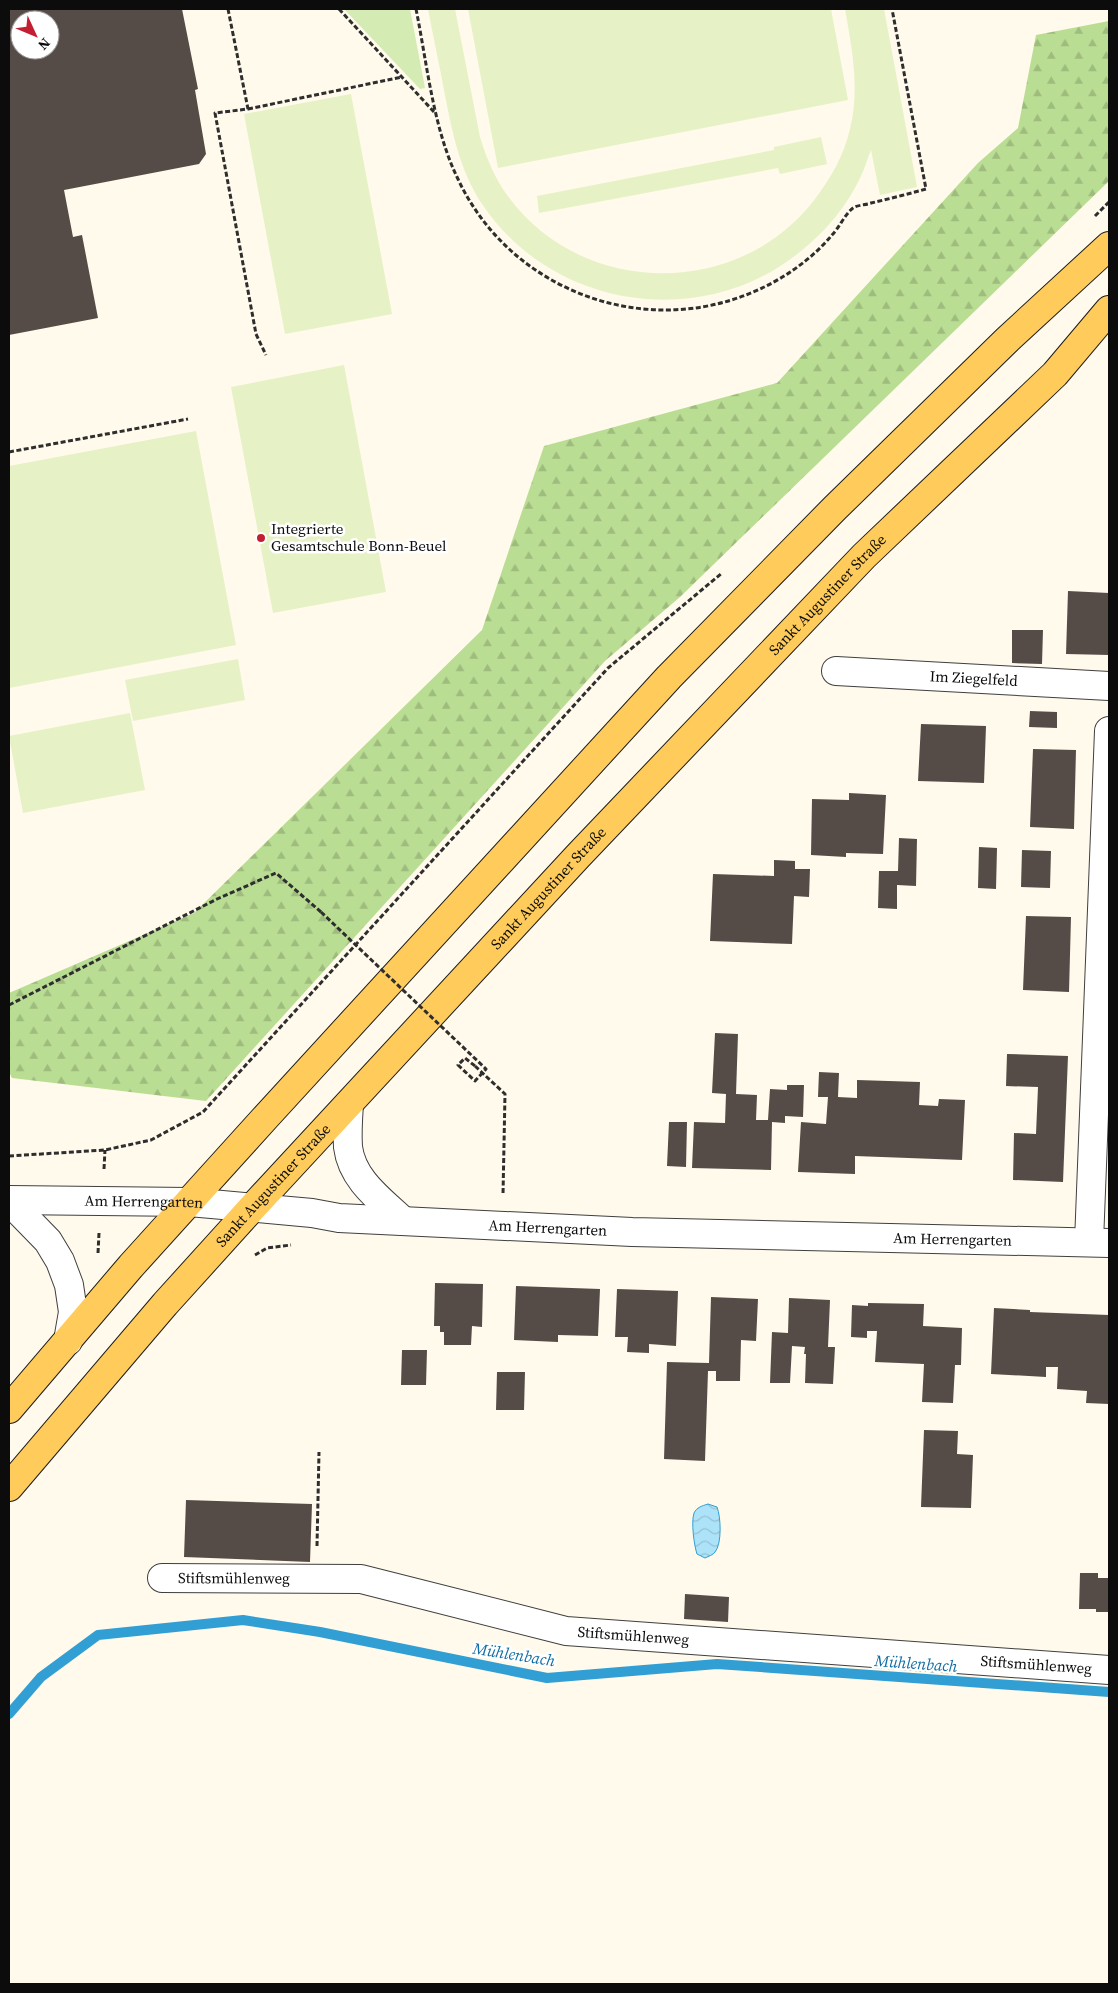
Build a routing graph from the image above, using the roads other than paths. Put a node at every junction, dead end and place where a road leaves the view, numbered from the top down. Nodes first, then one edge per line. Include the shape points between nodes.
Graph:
1 (1109, 246) edge
2 (1109, 310) edge
3 (836, 671) dead end
4 (1109, 686) edge
5 (1109, 732) edge
6 (349, 1104) junction
7 (9, 1201) edge
8 (189, 1202) junction
9 (251, 1209) junction
10 (403, 1221) junction
11 (1099, 1242) edge
12 (68, 1341) junction
13 (9, 1409) edge
14 (9, 1487) edge
15 (162, 1578) dead end
16 (1109, 1670) edge

1 - 8 main road via 849,494 669,677
2 - 6 main road, Sankt Augustiner Straße via 1055,374 857,564 578,856
3 - 4 street, Im Ziegelfeld
5 - 11 street, Am Herrengarten
6 - 9 main road, Sankt Augustiner Straße
6 - 10 street via 348,1148 360,1179
7 - 8 street, Am Herrengarten
7 - 12 street via 48,1241 60,1261 74,1312
8 - 9 street, Am Herrengarten
8 - 12 main road
9 - 10 street, Am Herrengarten
9 - 14 main road, Sankt Augustiner Straße
10 - 11 street, Am Herrengarten via 632,1232
12 - 13 main road
15 - 16 street, Stiftsmühlenweg via 360,1579 566,1632

